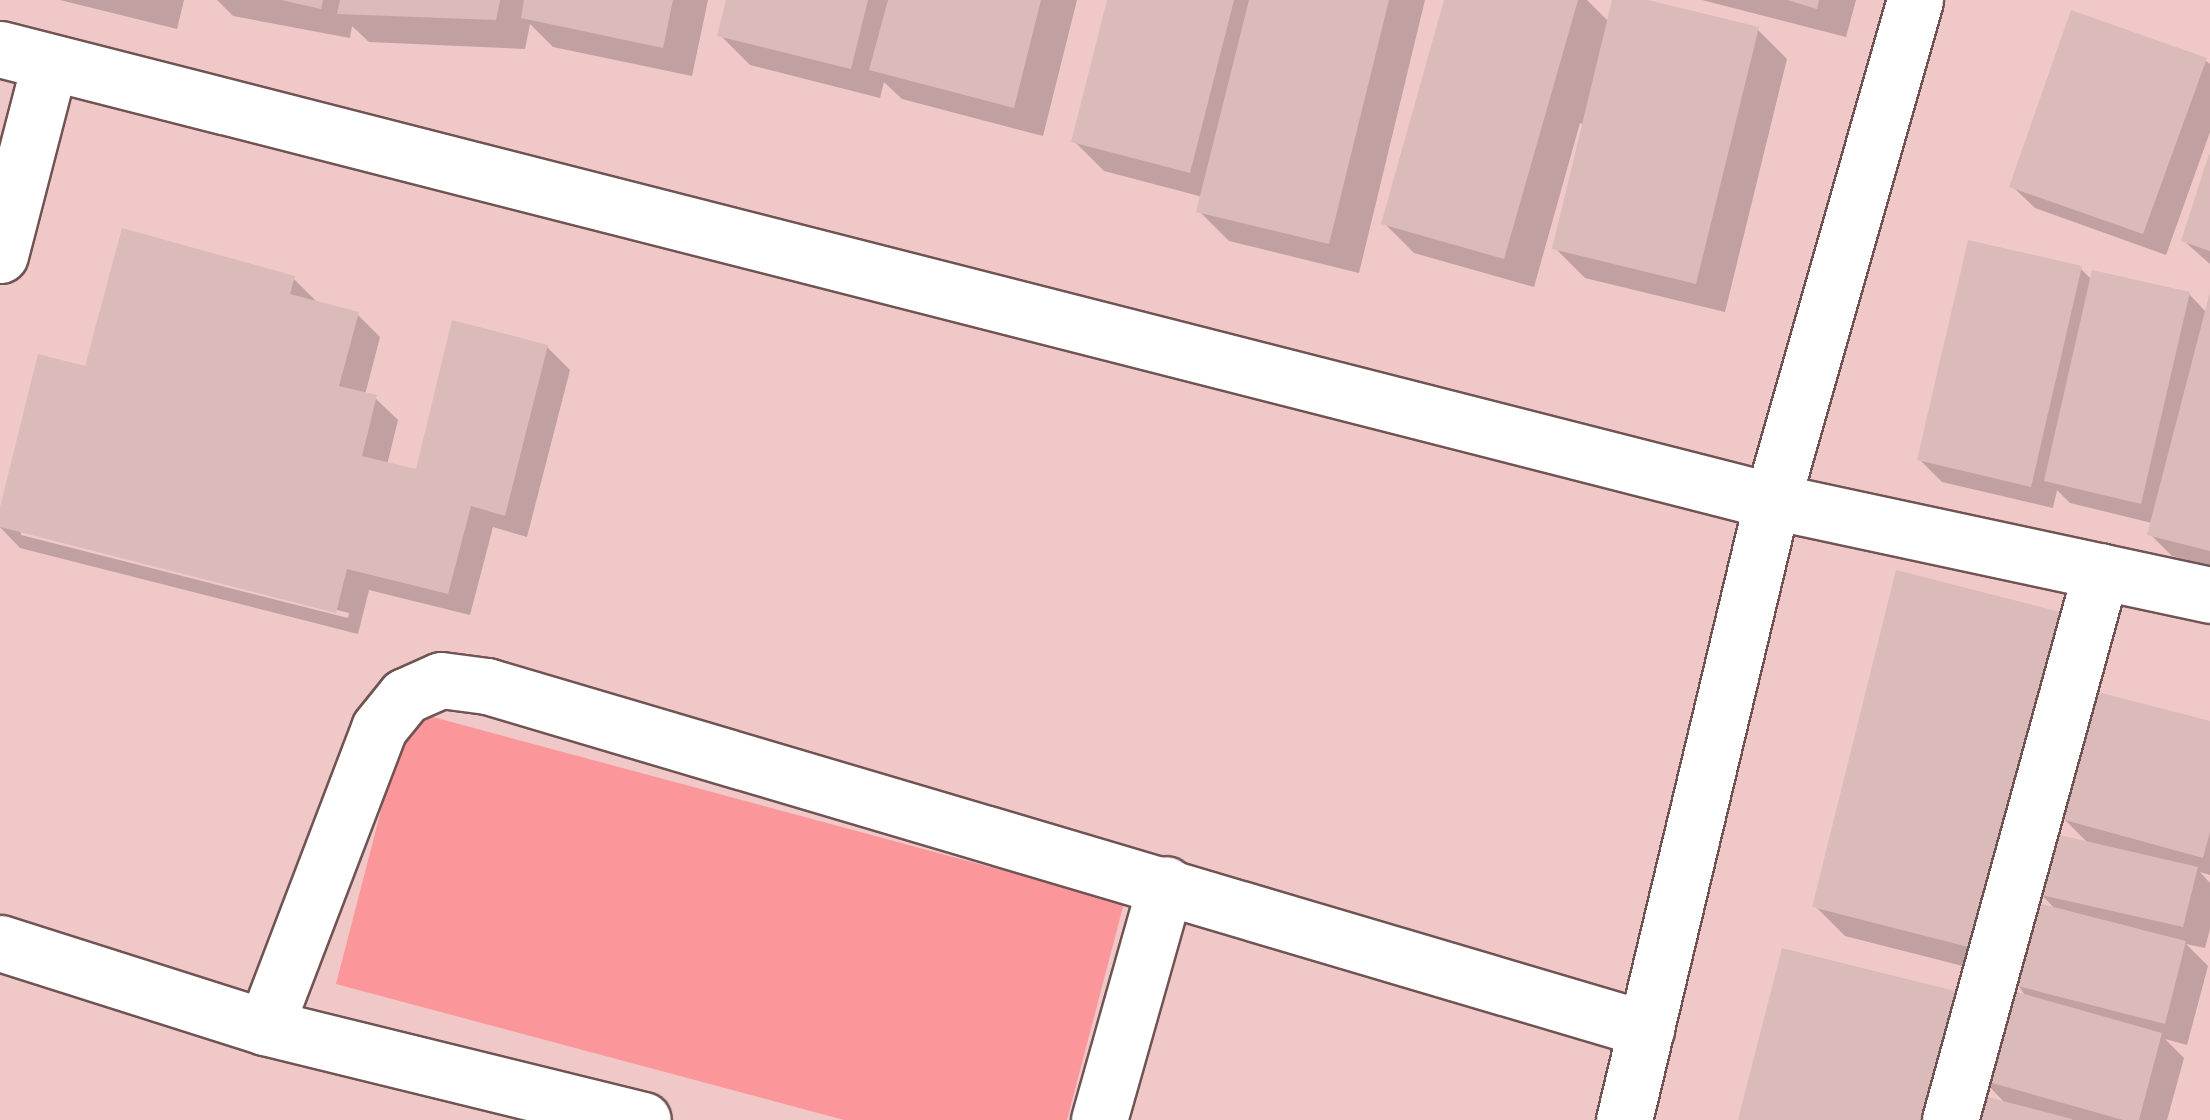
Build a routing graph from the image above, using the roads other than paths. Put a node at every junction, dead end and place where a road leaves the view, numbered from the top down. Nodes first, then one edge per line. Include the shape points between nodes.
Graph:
1 (1915, 0) edge
2 (25, 56) edge
3 (0, 255) edge
4 (1772, 501) junction
5 (2101, 570) junction
6 (2210, 595) edge
7 (1166, 884) junction
8 (0, 943) edge
9 (265, 1028) junction
10 (1646, 1029) junction
11 (643, 1120) edge
12 (1098, 1120) edge
13 (1624, 1120) edge
14 (1950, 1120) edge

1 - 4 street
2 - 3 street
2 - 4 street
4 - 5 street
4 - 10 street
5 - 6 street
5 - 14 street
7 - 9 street via 487,686 441,680 405,696 379,728
7 - 10 street
7 - 12 street
8 - 9 street
9 - 11 street
10 - 13 street

